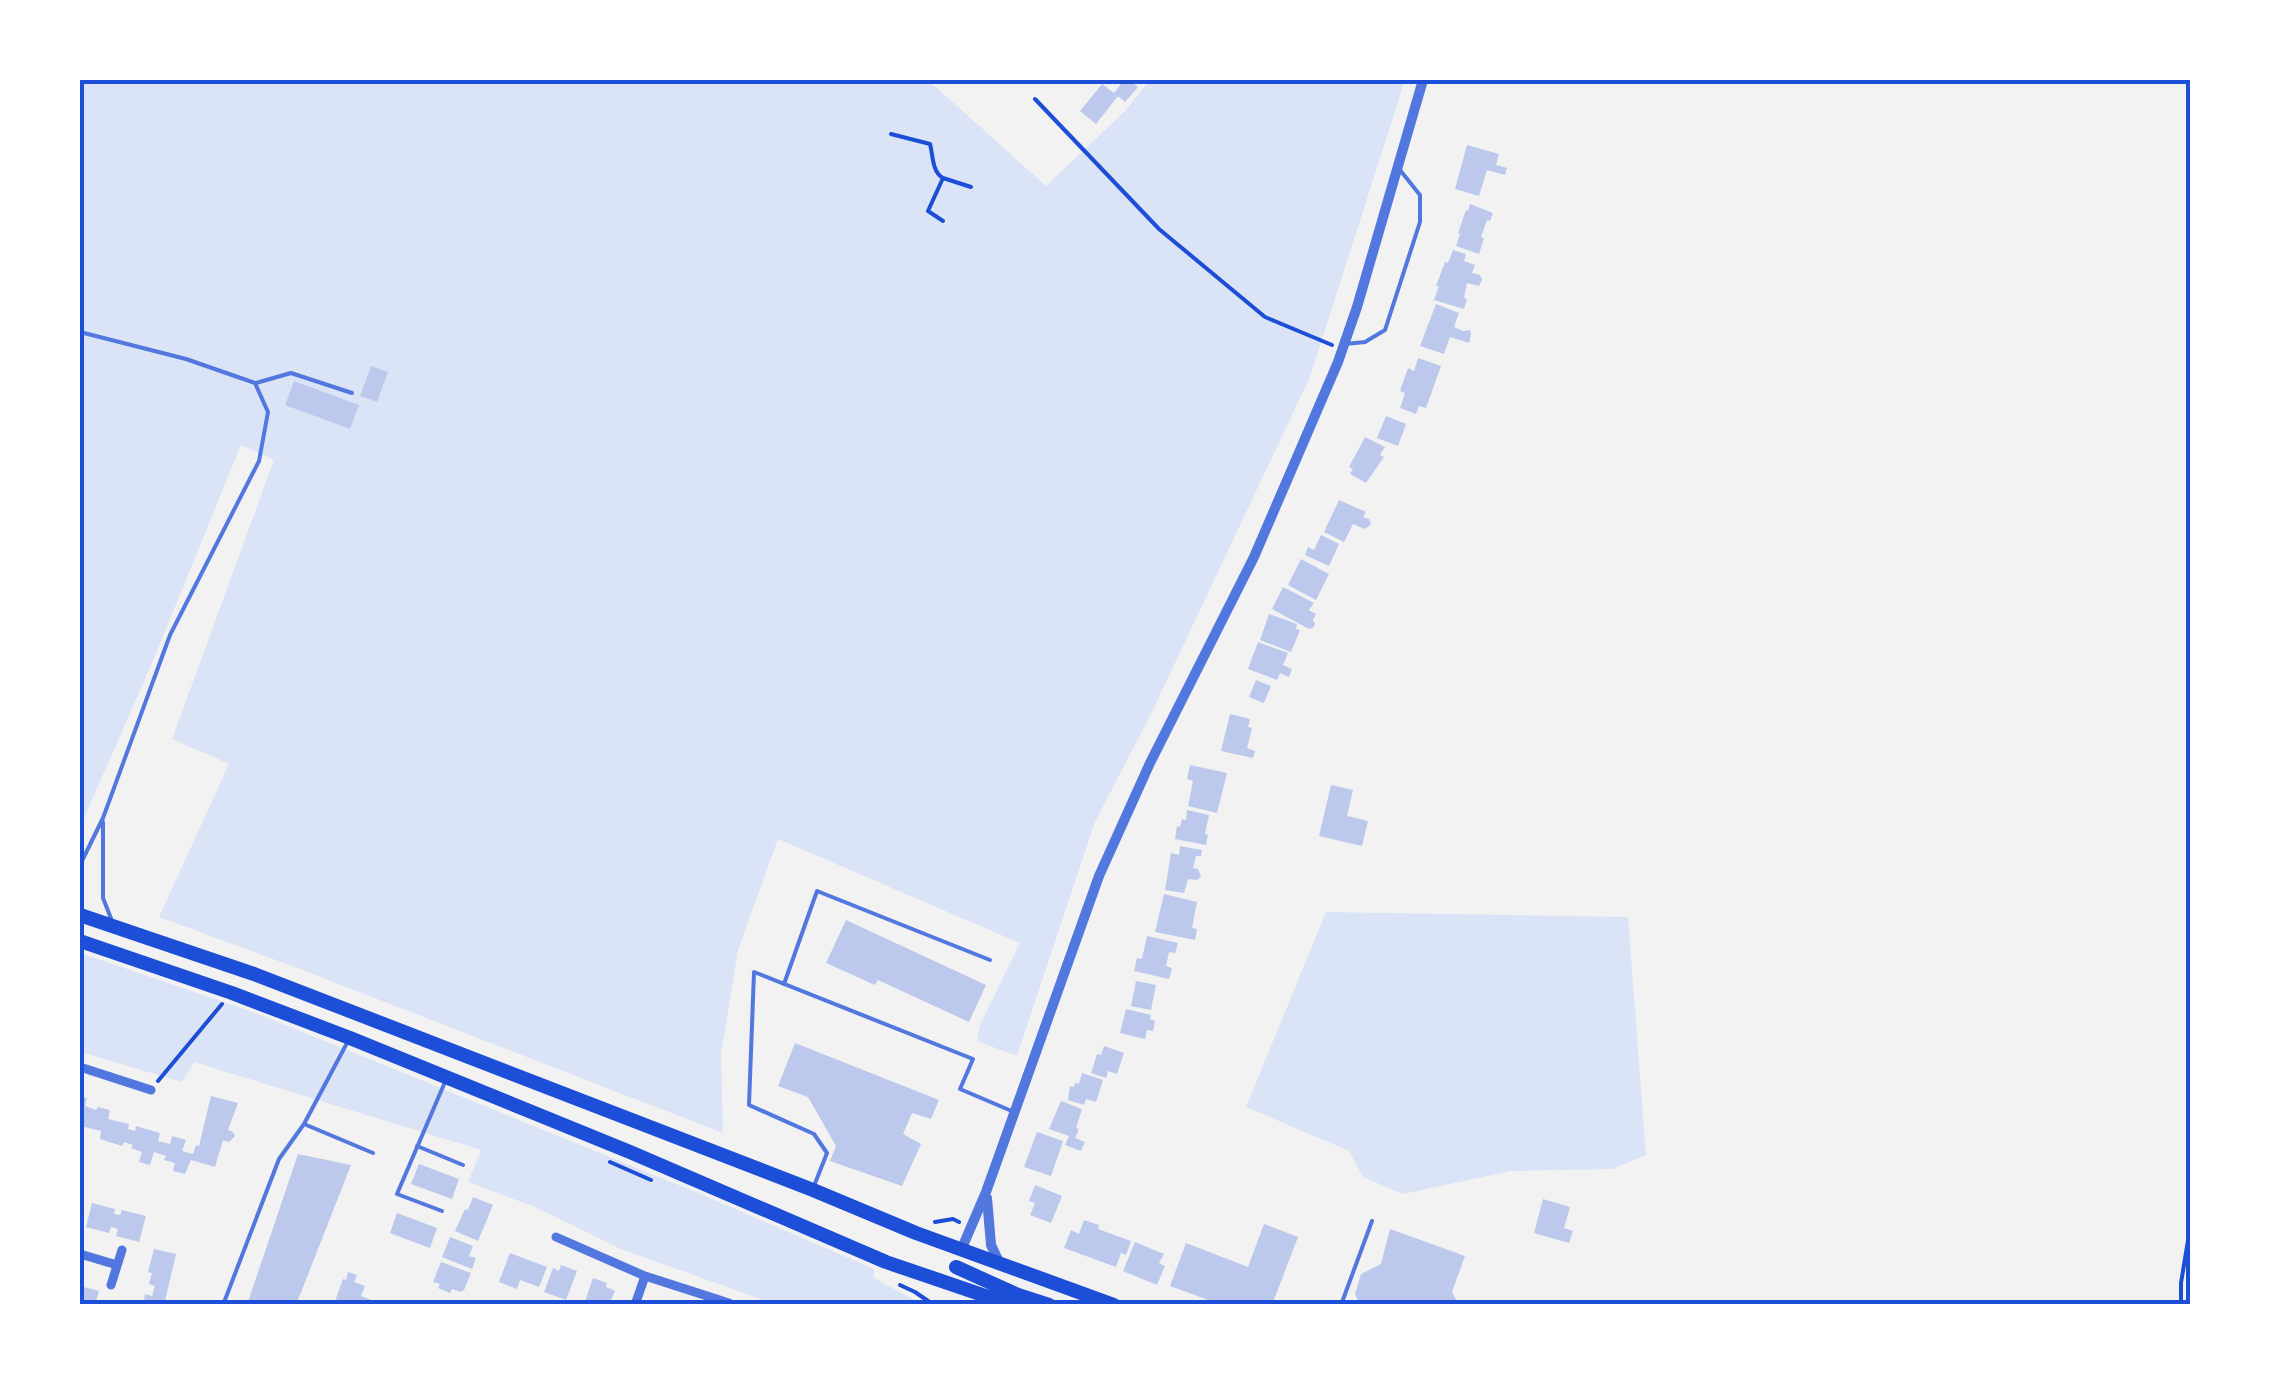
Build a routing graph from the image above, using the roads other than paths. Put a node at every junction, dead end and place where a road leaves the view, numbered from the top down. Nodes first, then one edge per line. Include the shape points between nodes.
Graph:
1 (1422, 80) edge
2 (1398, 166) junction
3 (80, 332) edge
4 (1344, 346) junction
5 (255, 383) junction
6 (352, 393) dead end
7 (104, 818) junction
8 (80, 866) edge
9 (80, 915) edge
10 (114, 926) junction
11 (80, 942) edge
12 (990, 960) dead end
13 (784, 984) junction
14 (350, 1038) junction
15 (80, 1067) edge
16 (447, 1077) junction
17 (150, 1090) road end
18 (1014, 1112) junction
19 (304, 1124) junction
20 (417, 1146) junction
21 (373, 1152) dead end
22 (462, 1164) dead end
23 (813, 1190) junction
24 (986, 1192) junction
25 (442, 1211) dead end
26 (1372, 1221) dead end
27 (556, 1237) dead end
28 (962, 1248) junction
29 (122, 1250) dead end
30 (80, 1254) edge
31 (999, 1262) junction
32 (117, 1265) junction
33 (956, 1267) junction
34 (645, 1276) junction
35 (112, 1284) dead end
36 (950, 1285) junction
37 (730, 1303) edge
38 (223, 1305) edge
39 (635, 1305) edge
40 (1012, 1305) edge
41 (1049, 1305) edge
42 (1114, 1305) edge
43 (1340, 1305) edge

1 - 2 street
2 - 4 street
2 - 4 lane via 1420,194 1420,222 1385,330
3 - 5 lane
4 - 18 street via 1254,557 1100,876
5 - 6 lane via 291,373
5 - 7 lane via 268,412 258,461 170,635
7 - 8 lane
7 - 10 lane via 102,898
9 - 10 highway
10 - 23 highway
11 - 14 highway
12 - 13 lane via 817,892
13 - 18 lane via 973,1059 960,1089
13 - 23 lane via 754,972 749,1105 814,1134 827,1153
14 - 16 highway
14 - 19 lane
15 - 17 street
16 - 20 lane
16 - 36 highway
18 - 24 street
19 - 21 lane
19 - 38 lane via 280,1159
20 - 22 lane
20 - 25 lane via 397,1194
23 - 28 highway
24 - 28 street
24 - 31 street via 990,1244
26 - 43 lane
27 - 34 street
28 - 31 highway
28 - 33 highway
29 - 32 street
30 - 32 street
31 - 42 highway
32 - 35 street
33 - 36 highway
33 - 41 highway
34 - 37 street
34 - 39 street
36 - 40 highway

